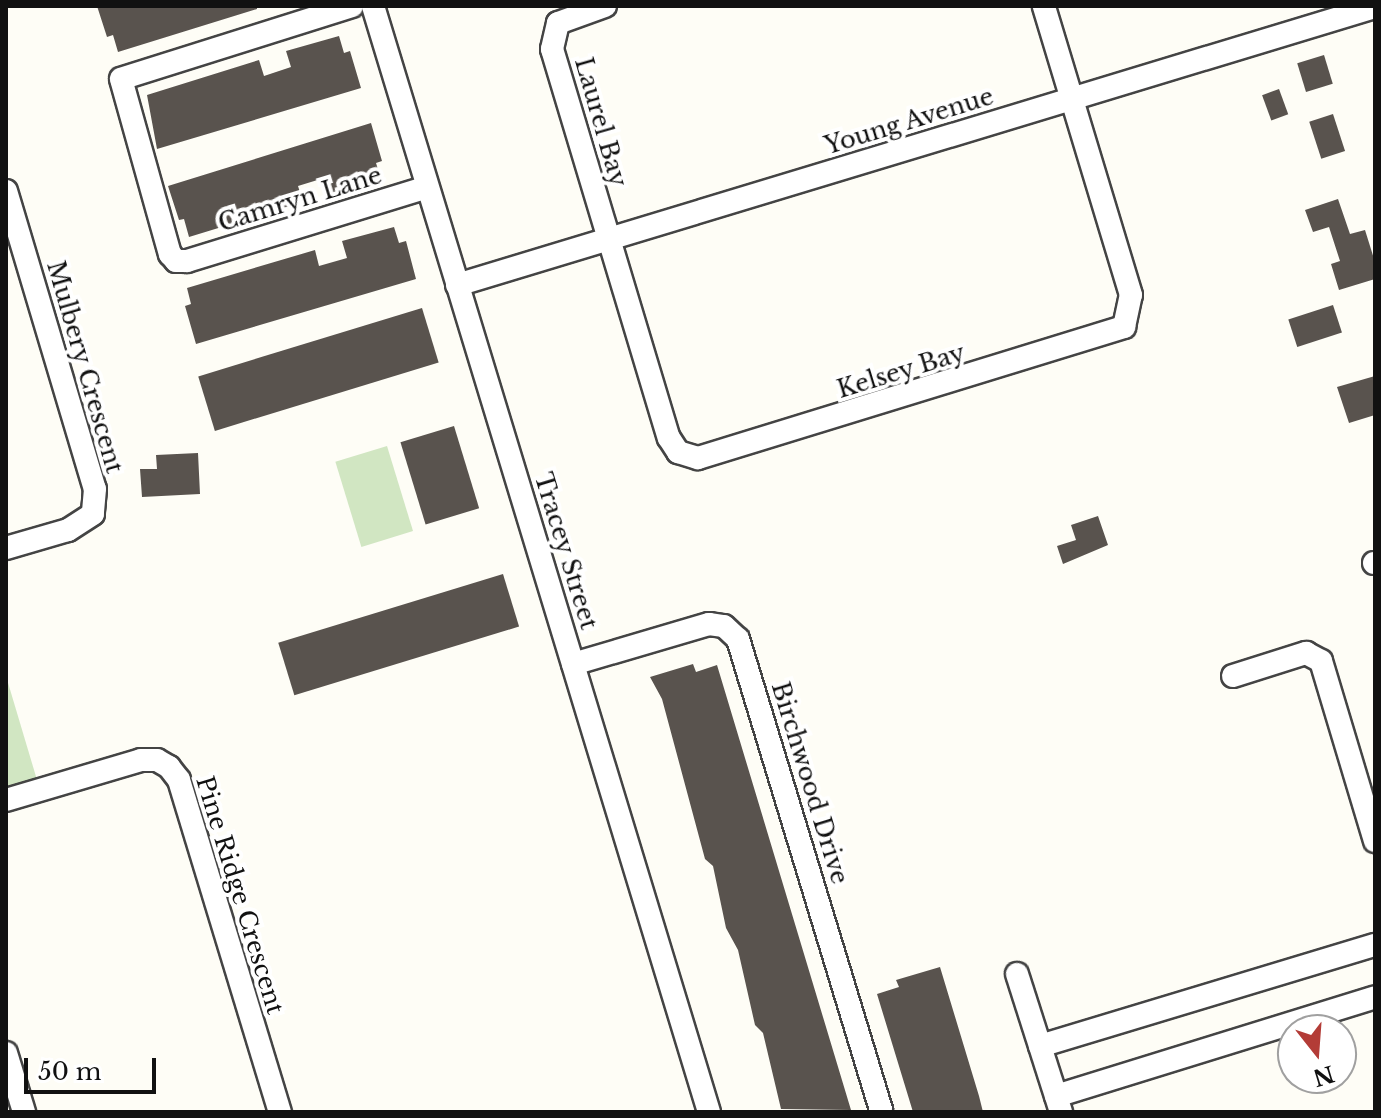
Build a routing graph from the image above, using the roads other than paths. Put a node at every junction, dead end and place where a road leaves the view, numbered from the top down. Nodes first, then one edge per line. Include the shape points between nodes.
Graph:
1 (352, 6) edge
2 (373, 6) edge
3 (605, 6) edge
4 (1044, 6) edge
5 (1375, 7) edge
6 (1073, 99) junction
7 (427, 187) junction
8 (6, 191) edge
9 (608, 239) junction
10 (457, 285) junction
11 (6, 548) edge
12 (573, 664) junction
13 (1233, 676) dead end
14 (6, 800) edge
15 (1375, 841) edge
16 (1375, 945) edge
17 (1017, 974) dead end
18 (1375, 997) edge
19 (1040, 1046) junction
20 (6, 1053) edge
21 (1058, 1104) edge
22 (24, 1112) edge
23 (280, 1112) edge
24 (709, 1112) edge
25 (882, 1112) edge

1 - 7 street, Camryn Lane via 121,79 170,254 176,261 187,261
2 - 7 street, Tracey Street
3 - 9 street, Laurel Bay via 564,18 551,42
4 - 6 street
5 - 6 street, Young Avenue
6 - 9 street, Young Avenue
6 - 9 street, Kelsey Bay via 1131,295 1129,320 1109,335 690,457 678,452 669,438
7 - 10 street, Tracey Street
8 - 11 street, Mulbery Crescent via 95,489 93,514 68,530
9 - 10 street, Young Avenue
10 - 12 street, Tracey Street
12 - 24 street, Tracey Street
12 - 25 street, Birchwood Drive via 709,624 724,626 738,639
13 - 15 street via 1306,653 1321,661
14 - 23 street, Pine Ridge Crescent via 141,760 169,767 179,780
16 - 19 street
17 - 19 street
18 - 21 street
19 - 21 street
20 - 22 street

